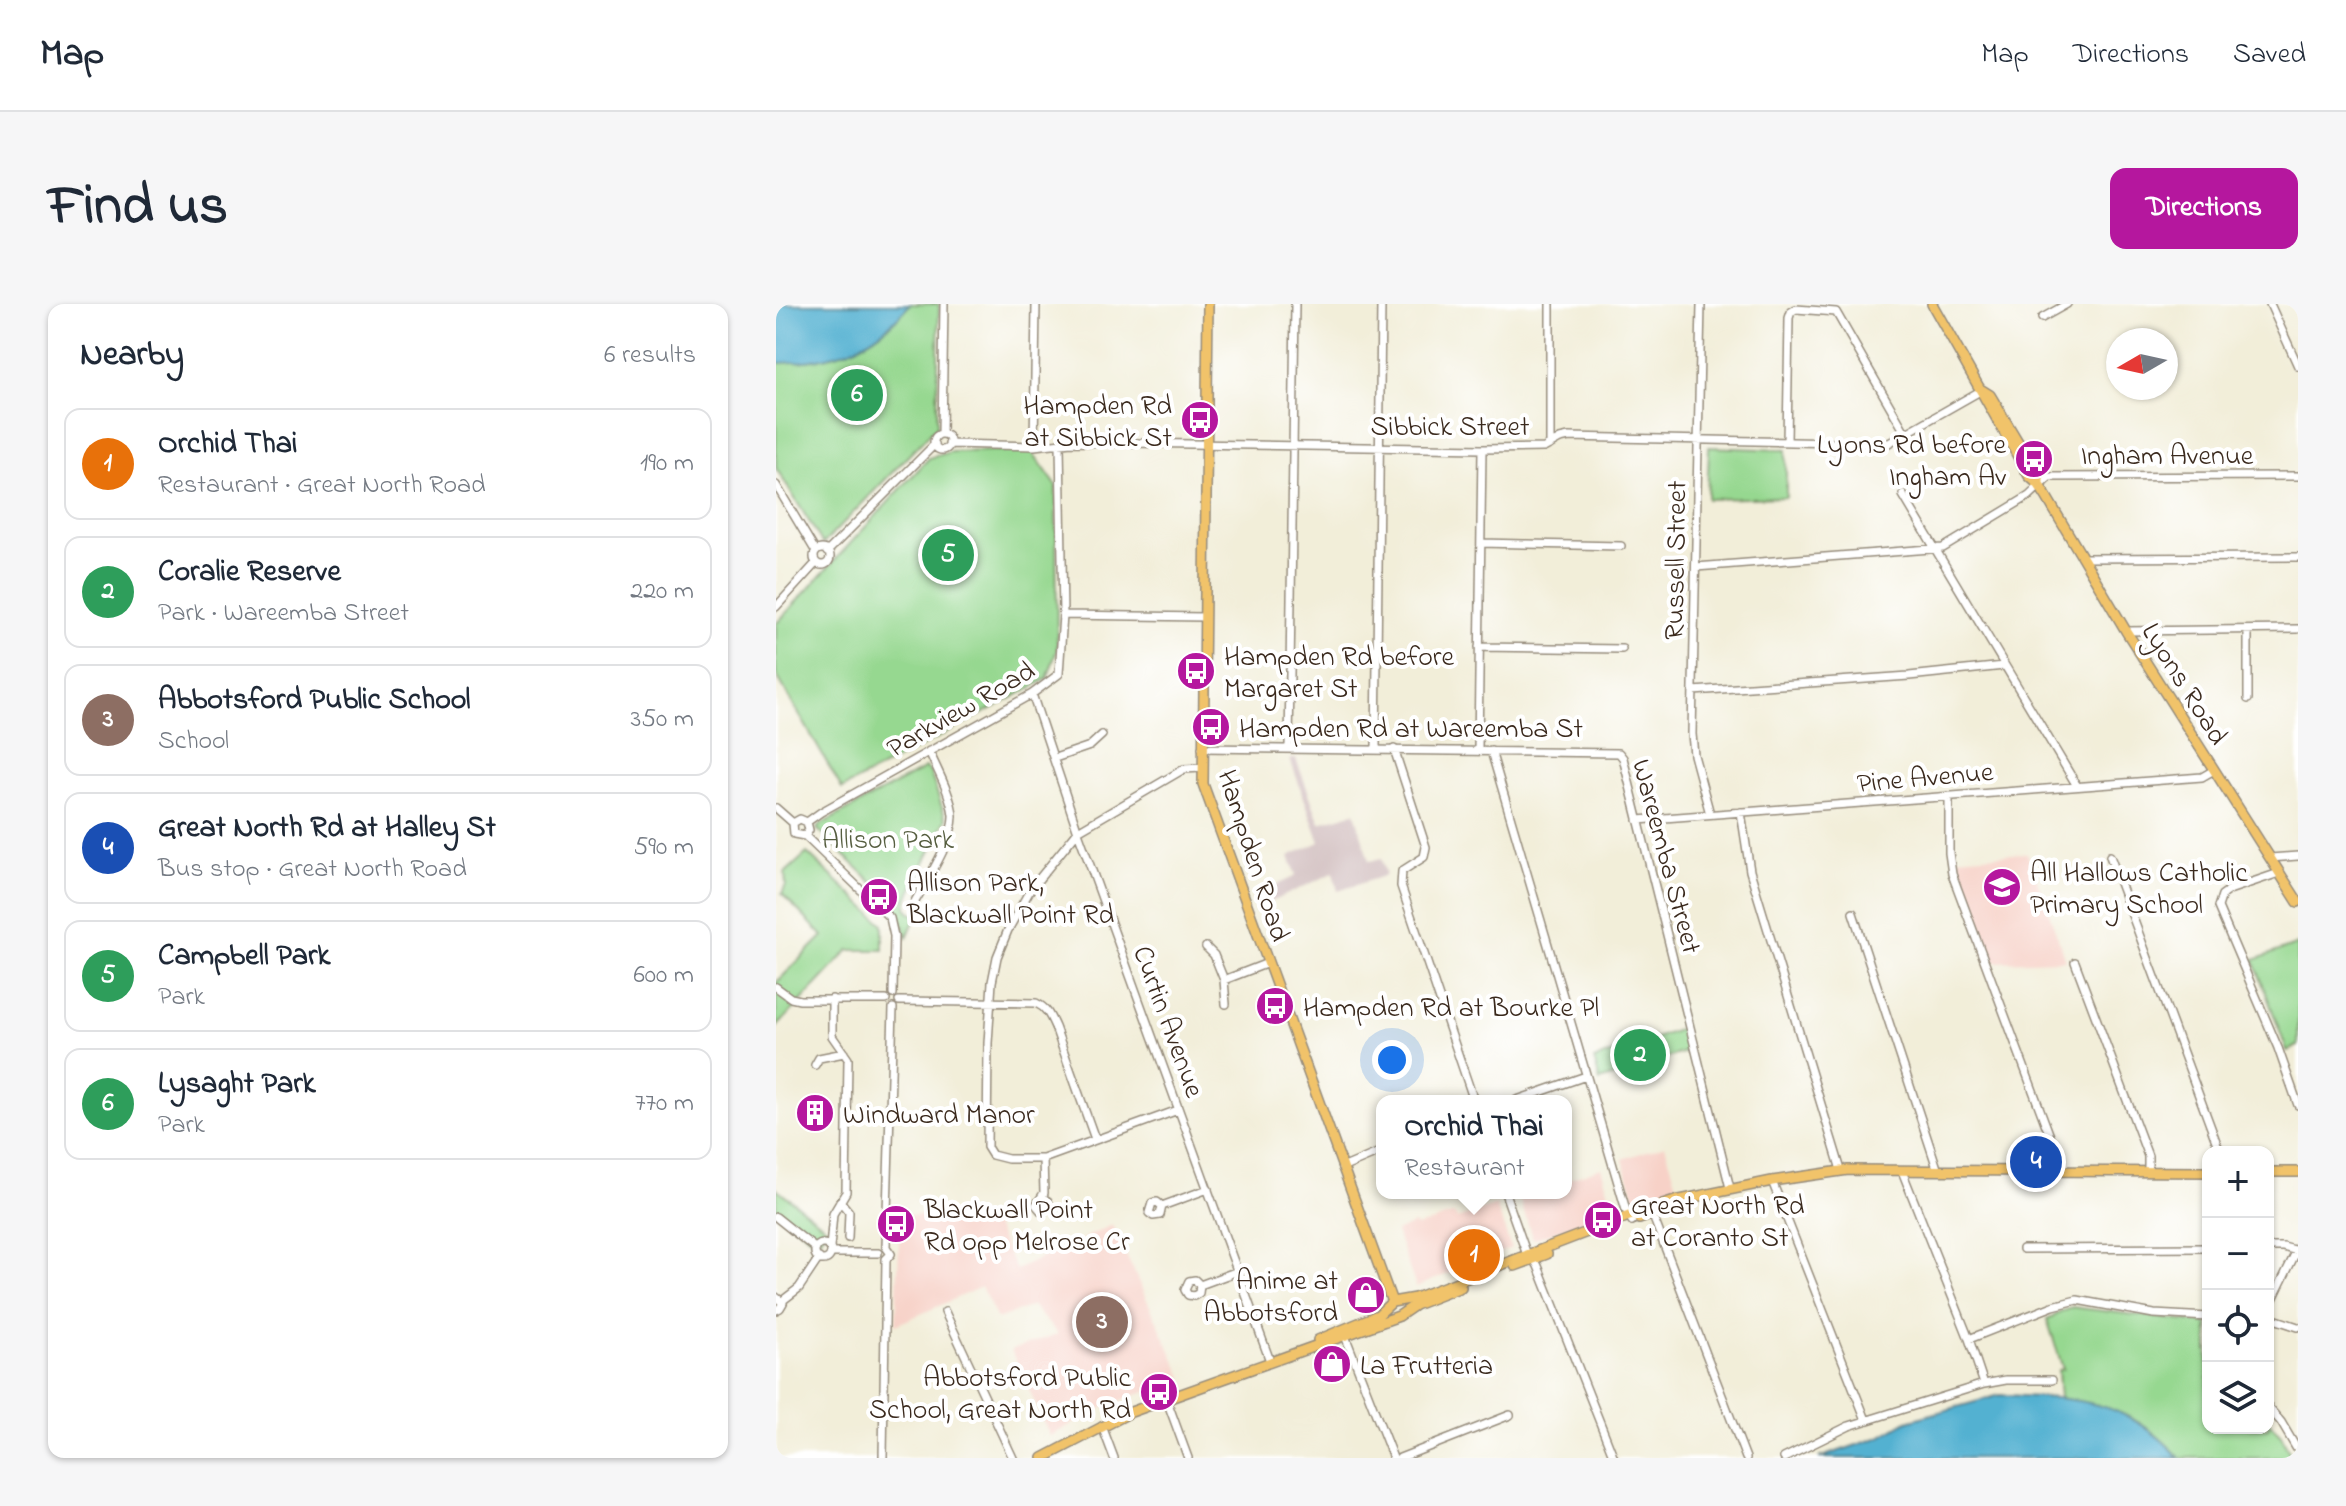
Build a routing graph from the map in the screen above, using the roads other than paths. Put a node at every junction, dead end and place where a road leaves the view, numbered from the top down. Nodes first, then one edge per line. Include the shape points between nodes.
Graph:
1 (944, 304) edge
2 (1036, 304) edge
3 (1208, 304) edge
4 (1295, 304) edge
5 (1381, 304) edge
6 (1550, 304) edge
7 (1701, 304) edge
8 (1932, 304) edge
9 (2067, 304) edge
10 (2270, 304) edge
11 (1811, 307) edge
12 (2042, 318) dead end
13 (2298, 366) edge
14 (1982, 390) junction
15 (942, 434) junction
16 (1906, 434) junction
17 (1699, 440) junction
18 (1787, 442) junction
19 (935, 444) junction
20 (949, 444) junction
21 (1060, 444) junction
22 (1206, 444) junction
23 (1291, 445) junction
24 (1550, 445) junction
25 (1034, 446) junction
26 (1380, 447) junction
27 (1482, 449) junction
28 (2298, 476) edge
29 (776, 485) edge
30 (2039, 485) junction
31 (1903, 495) dead end
32 (1481, 543) junction
33 (1621, 546) dead end
34 (1934, 550) junction
35 (816, 552) junction
36 (827, 552) junction
37 (2298, 557) edge
38 (2084, 558) junction
39 (816, 563) junction
40 (1696, 567) junction
41 (776, 607) edge
42 (1063, 615) junction
43 (1204, 617) junction
44 (2298, 629) edge
45 (2248, 630) junction
46 (2126, 631) junction
47 (1479, 647) junction
48 (1622, 649) dead end
49 (2004, 666) junction
50 (1693, 691) junction
51 (1032, 694) junction
52 (2248, 699) dead end
53 (1102, 735) dead end
54 (1202, 748) junction
55 (1289, 748) junction
56 (1376, 749) junction
57 (1394, 749) junction
58 (1478, 750) junction
59 (929, 751) junction
60 (1491, 751) junction
61 (1055, 758) junction
62 (1202, 768) junction
63 (2214, 770) junction
64 (2077, 786) junction
65 (1949, 796) junction
66 (776, 808) edge
67 (1741, 812) junction
68 (1710, 814) junction
69 (1638, 820) junction
70 (807, 822) junction
71 (793, 823) junction
72 (1078, 831) junction
73 (805, 836) junction
74 (2110, 856) dead end
75 (2298, 856) edge
76 (2270, 858) junction
77 (2279, 873) junction
78 (2298, 902) edge
79 (913, 905) dead end
80 (1853, 913) dead end
81 (1206, 947) dead end
82 (2075, 962) dead end
83 (1268, 963) junction
84 (1224, 980) junction
85 (776, 987) edge
86 (832, 999) junction
87 (893, 1001) junction
88 (991, 1002) junction
89 (1226, 1004) dead end
90 (844, 1053) junction
91 (815, 1065) dead end
92 (1586, 1076) junction
93 (1472, 1095) edge
94 (1531, 1095) edge
95 (2298, 1105) edge
96 (1178, 1110) junction
97 (1095, 1139) junction
98 (2218, 1146) edge
99 (1376, 1154) edge
100 (1043, 1159) junction
101 (1342, 1168) junction
102 (1841, 1170) junction
103 (1902, 1171) junction
104 (1938, 1171) junction
105 (2063, 1171) junction
106 (2148, 1172) junction
107 (2202, 1172) edge
108 (2274, 1172) edge
109 (2298, 1172) edge
110 (1772, 1181) junction
111 (1730, 1188) junction
112 (1208, 1189) junction
113 (1043, 1198) dead end
114 (1507, 1199) edge
115 (840, 1201) junction
116 (1162, 1206) dead end
117 (1651, 1212) junction
118 (776, 1217) edge
119 (1630, 1219) junction
120 (848, 1238) dead end
121 (886, 1247) junction
122 (2274, 1247) edge
123 (2202, 1248) edge
124 (816, 1249) junction
125 (2023, 1249) dead end
126 (830, 1250) junction
127 (2298, 1250) edge
128 (878, 1253) junction
129 (1530, 1257) junction
130 (819, 1258) junction
131 (886, 1259) junction
132 (1238, 1271) junction
133 (1200, 1285) dead end
134 (2274, 1297) edge
135 (779, 1299) edge
136 (1395, 1308) junction
137 (776, 1310) edge
138 (945, 1312) dead end
139 (2202, 1317) edge
140 (2274, 1319) edge
141 (2298, 1327) edge
142 (1344, 1332) junction
143 (1969, 1339) junction
144 (1270, 1361) junction
145 (2052, 1380) dead end
146 (1984, 1384) junction
147 (1166, 1398) junction
148 (2274, 1414) edge
149 (1510, 1415) dead end
150 (1866, 1420) junction
151 (1102, 1426) junction
152 (2298, 1451) edge
153 (883, 1458) edge
154 (1013, 1458) edge
155 (1043, 1458) edge
156 (1114, 1458) edge
157 (1188, 1458) edge
158 (1393, 1458) edge
159 (1400, 1458) edge
160 (1614, 1458) edge
161 (1746, 1458) edge
162 (1784, 1458) edge

1 - 15 street
2 - 25 street
3 - 22 main road, Hampden Road
4 - 23 street
5 - 26 street
6 - 24 street
7 - 17 street, Russell Street
8 - 14 main road, Lyons Road
9 - 12 street
10 - 13 street
11 - 16 street via 1836,312
11 - 18 street via 1796,309 1789,318
14 - 16 street, Sibbick Street
14 - 30 main road, Lyons Road via 1990,395
15 - 19 street
15 - 20 street
16 - 18 street, Sibbick Street via 1887,444
17 - 18 street, Sibbick Street
17 - 24 street, Sibbick Street via 1569,437
17 - 40 street, Russell Street
19 - 20 street via 943,449
19 - 36 street
20 - 25 street, Sibbick Street
21 - 22 street, Sibbick Street
21 - 25 street, Sibbick Street
21 - 42 street, Parkview Road
22 - 23 street, Sibbick Street
22 - 43 main road, Hampden Road
23 - 26 street, Sibbick Street
23 - 55 street
24 - 27 street, Sibbick Street
26 - 27 street, Sibbick Street
26 - 56 street
27 - 32 street
28 - 30 street, Ingham Avenue via 2049,477
29 - 35 street
30 - 34 street via 2029,496
30 - 38 main road, Lyons Road
31 - 34 street
32 - 33 street
32 - 47 street
34 - 40 street
34 - 49 street
35 - 36 street
35 - 39 street
36 - 39 street via 827,562
37 - 38 street
38 - 46 main road, Lyons Road
39 - 41 street
40 - 50 street, Russell Street
42 - 43 street
42 - 51 street, Parkview Road via 1059,674
43 - 54 main road, Hampden Road
44 - 45 street
45 - 46 street
45 - 52 street
46 - 63 main road, Lyons Road
47 - 48 street
47 - 58 street
49 - 50 street
49 - 64 street
50 - 68 street, Russell Street via 1693,747
51 - 59 street, Parkview Road
51 - 61 street, Curtin Avenue
53 - 61 street via 1090,746
54 - 55 street, Wareemba Street
54 - 62 main road, Hampden Road
55 - 56 street, Wareemba Street
56 - 57 street, Wareemba Street
57 - 58 street, Wareemba Street
57 - 93 street via 1426,851 1402,871 1401,886
58 - 60 street, Wareemba Street
59 - 70 street, Parkview Road
59 - 79 street via 953,817
60 - 69 street, Wareemba Street via 1619,753
60 - 92 street
61 - 72 street, Curtin Avenue
62 - 72 street via 1184,769
62 - 83 main road, Hampden Road via 1203,784
63 - 64 street, Pine Avenue via 2202,777
63 - 76 main road, Lyons Road
64 - 65 street, Pine Avenue
65 - 67 street, Pine Avenue
65 - 105 street via 1952,874
66 - 71 street
67 - 68 street, Pine Avenue
67 - 102 street via 1750,871
68 - 69 street, Pine Avenue
69 - 111 street, Wareemba Street
70 - 71 street
70 - 73 street
71 - 73 street via 794,834
72 - 88 street via 1030,890 1008,930 997,957
72 - 96 street, Curtin Avenue
73 - 87 street via 890,918
74 - 98 street
75 - 76 street
76 - 77 main road, Lyons Road
77 - 78 main road, Lyons Road
77 - 95 street via 2229,890 2218,907
80 - 104 street
81 - 84 street
82 - 106 street via 2148,1156
83 - 84 street
83 - 101 main road, Hampden Road
84 - 89 street
85 - 86 street via 791,998
86 - 87 street
86 - 90 street via 832,1036
87 - 88 street
87 - 121 street
88 - 97 street via 1036,1003 1049,1012
88 - 100 street via 987,1147 1001,1158
90 - 91 street via 819,1058
90 - 115 street via 846,1192
92 - 94 street
92 - 119 street
96 - 97 street
96 - 112 street, Curtin Avenue
97 - 100 street
99 - 101 street
100 - 113 street
101 - 136 main road, Hampden Road
102 - 103 main road
102 - 110 main road
103 - 104 main road
103 - 143 street
104 - 105 main road
105 - 106 main road
106 - 107 main road
108 - 109 main road
110 - 111 main road
110 - 150 street
111 - 117 main road
112 - 116 street
112 - 132 street, Curtin Avenue
114 - 129 street
115 - 120 street via 849,1212
115 - 126 street via 833,1214
117 - 119 main road
117 - 161 street
118 - 124 street
119 - 129 main road
121 - 128 street
121 - 131 street via 891,1254
122 - 127 street
123 - 125 street
124 - 126 street via 823,1244
124 - 130 street
126 - 128 street
126 - 130 street via 826,1259
127 - 134 street
128 - 131 street
129 - 136 main road
129 - 160 street
130 - 135 street via 799,1288
131 - 153 street
132 - 133 street
132 - 144 street, Curtin Avenue
135 - 137 street via 782,1307
136 - 142 main road
138 - 154 street
139 - 143 street via 2077,1300
140 - 141 street
142 - 144 main road via 1312,1349
142 - 158 street
143 - 146 street
144 - 147 main road
145 - 146 street
146 - 150 street
147 - 151 main road
147 - 157 street
148 - 152 street
149 - 159 street
150 - 162 street
151 - 155 main road
151 - 156 street

